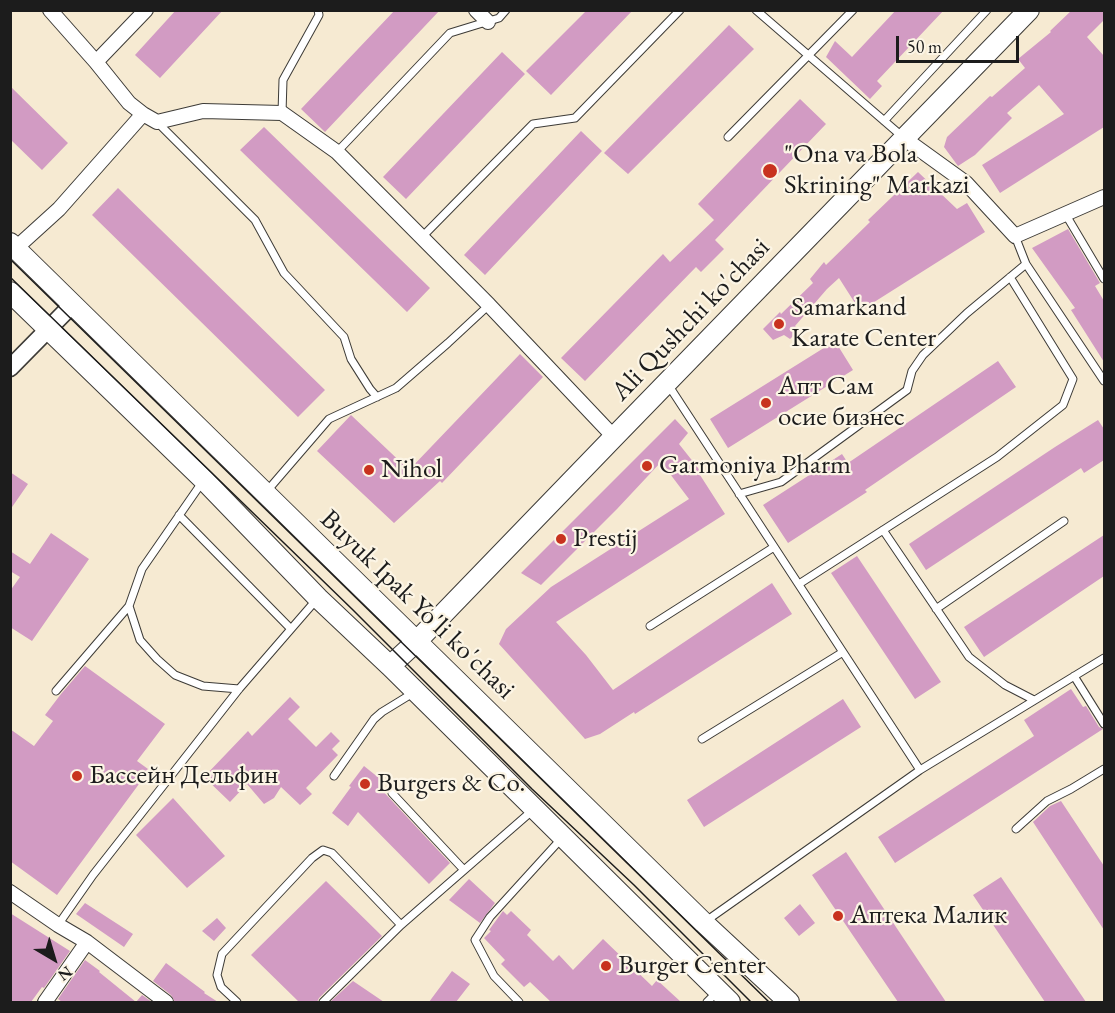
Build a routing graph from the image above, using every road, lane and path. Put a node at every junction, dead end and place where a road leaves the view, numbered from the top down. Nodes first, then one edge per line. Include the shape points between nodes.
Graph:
1 (50, 10) edge
2 (146, 10) edge
3 (318, 10) edge
4 (476, 10) edge
5 (506, 10) edge
6 (680, 10) edge
7 (756, 10) edge
8 (853, 10) edge
9 (987, 10) edge
10 (1029, 10) edge
11 (488, 22) junction
12 (808, 56) junction
13 (96, 62) junction
14 (282, 113) junction
15 (142, 114) junction
16 (884, 121) junction
17 (157, 122) junction
18 (728, 136) dead end
19 (905, 139) junction
20 (337, 152) junction
21 (1104, 197) edge
22 (1066, 215) junction
23 (1015, 236) junction
24 (422, 237) junction
25 (13, 245) edge
26 (1026, 264) junction
27 (1010, 277) junction
28 (1104, 279) edge
29 (10, 292) edge
30 (72, 304) junction
31 (489, 305) junction
32 (48, 328) junction
33 (10, 368) edge
34 (1104, 381) edge
35 (667, 382) junction
36 (377, 397) junction
37 (614, 436) junction
38 (204, 480) junction
39 (265, 493) junction
40 (740, 494) junction
41 (179, 515) junction
42 (1064, 521) dead end
43 (883, 530) junction
44 (774, 547) junction
45 (799, 584) junction
46 (318, 598) junction
47 (129, 606) junction
48 (936, 609) junction
49 (650, 626) dead end
50 (291, 629) junction
51 (416, 642) junction
52 (843, 652) junction
53 (1104, 658) edge
54 (390, 666) junction
55 (1074, 676) junction
56 (239, 689) junction
57 (56, 691) dead end
58 (416, 691) junction
59 (1034, 700) junction
60 (1104, 724) edge
61 (702, 739) dead end
62 (1104, 769) edge
63 (920, 770) junction
64 (334, 776) dead end
65 (392, 793) dead end
66 (534, 809) junction
67 (1016, 829) dead end
68 (563, 837) junction
69 (464, 870) junction
70 (10, 892) edge
71 (704, 923) junction
72 (58, 925) junction
73 (401, 925) junction
74 (87, 942) junction
75 (718, 999) edge
76 (45, 1002) edge
77 (166, 1002) edge
78 (237, 1002) edge
79 (323, 1002) edge
80 (519, 1002) edge
81 (789, 1002) edge

1 - 13 street
2 - 13 street
3 - 14 lane via 319,15 283,80
4 - 11 street
5 - 11 lane
6 - 24 lane via 575,118 533,124
7 - 12 lane
8 - 12 lane
9 - 16 lane
10 - 19 main road, Ali Qushchi ko'chasi
11 - 20 lane via 450,33
12 - 16 lane
12 - 18 lane
13 - 15 street via 129,104
14 - 17 street via 202,111
14 - 20 street
15 - 17 street
15 - 25 street via 59,209
16 - 19 lane
17 - 36 lane via 255,220 284,273 344,338 351,359
19 - 23 street via 966,183
19 - 35 main road, Ali Qushchi ko'chasi
20 - 24 street
21 - 22 street
22 - 23 street
22 - 28 lane
23 - 26 lane
24 - 31 street
25 - 30 main road, Buyuk Ipak Yo'li ko'chasi
26 - 27 lane
26 - 34 lane
27 - 40 lane via 923,355 912,371 907,390 781,482
27 - 43 lane via 1073,379 1064,405 997,457
29 - 32 main road
30 - 32 street
30 - 39 main road, Buyuk Ipak Yo'li ko'chasi
31 - 36 lane via 396,388
31 - 37 street
32 - 33 street
32 - 38 main road
35 - 37 main road, Ali Qushchi ko'chasi
35 - 40 lane
36 - 39 lane via 329,419
37 - 51 main road, Ali Qushchi ko'chasi
38 - 41 lane
38 - 46 main road
39 - 51 main road, Buyuk Ipak Yo'li ko'chasi
40 - 44 lane
41 - 47 lane via 142,569
41 - 50 lane
42 - 48 lane
43 - 45 lane
43 - 48 lane
44 - 45 lane
44 - 49 lane
45 - 52 lane
46 - 50 lane
46 - 54 main road
47 - 56 lane via 140,640 175,675 203,686
47 - 57 lane
48 - 59 lane via 969,657 1005,685
50 - 56 lane
51 - 54 main road, Ali Qushchi ko'chasi
51 - 71 main road, Buyuk Ipak Yo'li ko'chasi
52 - 61 lane
52 - 63 lane
53 - 55 lane
54 - 58 main road
55 - 59 lane
55 - 60 lane
56 - 72 lane
58 - 64 lane via 374,720
58 - 66 main road
59 - 63 lane
62 - 67 lane via 1047,801
63 - 71 lane
65 - 69 lane
66 - 68 main road
66 - 69 lane
68 - 75 main road
68 - 80 lane via 490,917 475,940 494,976
69 - 73 lane
70 - 72 street
71 - 81 main road, Buyuk Ipak Yo'li ko'chasi
72 - 74 street
73 - 78 lane via 332,853 323,850 222,954 217,975 221,987
73 - 79 lane
74 - 76 street
74 - 77 street

